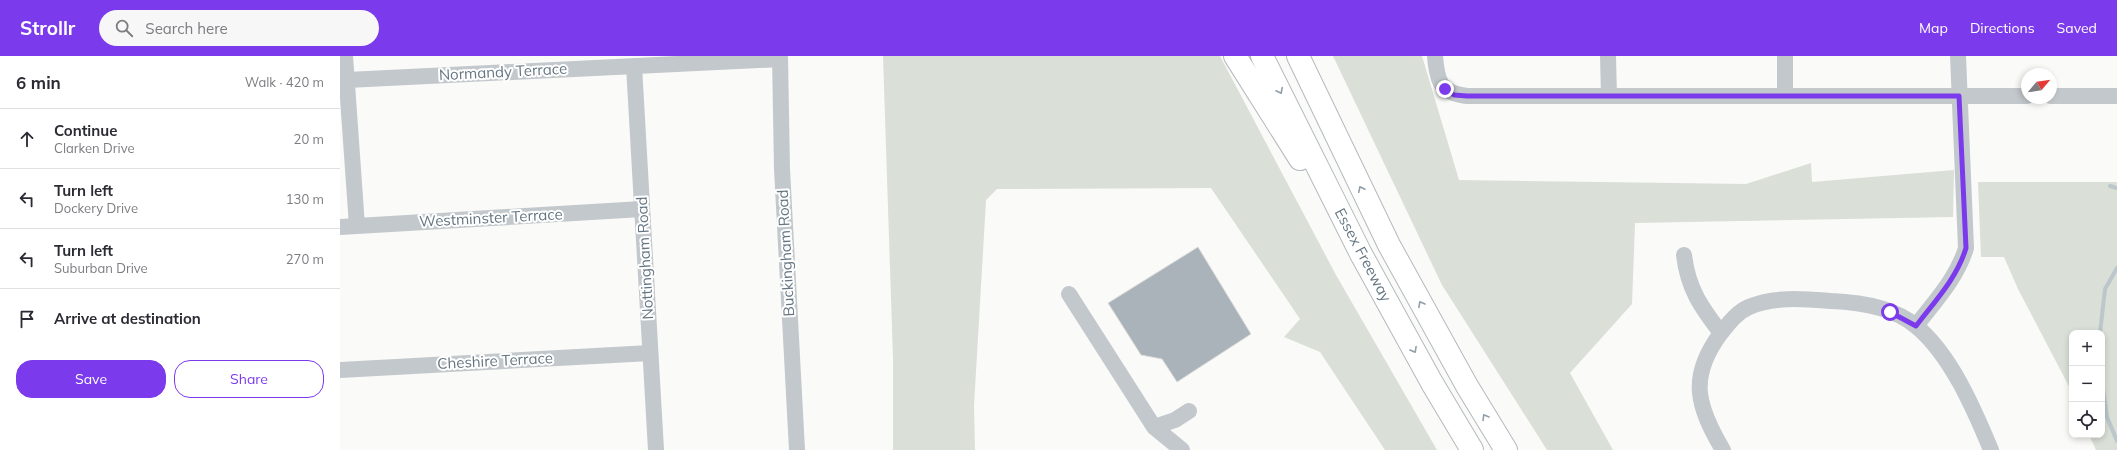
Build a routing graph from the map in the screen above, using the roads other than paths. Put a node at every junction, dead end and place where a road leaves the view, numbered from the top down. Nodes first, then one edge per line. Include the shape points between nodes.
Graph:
1 (345, 56) edge
2 (1235, 56) edge
3 (1262, 56) edge
4 (1298, 56) edge
5 (1435, 56) edge
6 (1608, 56) edge
7 (1784, 56) edge
8 (1958, 56) edge
9 (780, 58) edge
10 (634, 66) junction
11 (347, 80) junction
12 (1609, 96) junction
13 (1785, 96) junction
14 (1959, 96) junction
15 (2021, 96) edge
16 (2057, 96) edge
17 (2117, 96) edge
18 (642, 209) junction
19 (357, 226) junction
20 (340, 227) edge
21 (1361, 254) junction
22 (1684, 255) dead end
23 (1069, 294) dead end
24 (1916, 326) junction
25 (1721, 333) junction
26 (650, 353) junction
27 (340, 370) edge
28 (1189, 411) dead end
29 (1154, 428) junction
30 (656, 450) edge
31 (797, 450) edge
32 (1182, 450) edge
33 (1472, 450) edge
34 (1506, 450) edge
35 (1723, 450) edge
36 (1991, 450) edge

1 - 11 street
2 - 21 highway
3 -> 21 highway, Essex Freeway
34 -> 4 highway, Essex Freeway via 1463,379 1389,245
5 - 12 street via 1437,78 1445,89 1454,95
6 - 12 street
7 - 13 street
8 - 14 street
9 - 10 street, Normandy Terrace
9 - 31 street, Buckingham Road via 782,169
10 - 11 street, Normandy Terrace
10 - 18 street, Nottingham Road
11 - 19 street
12 - 13 street
13 - 14 street
14 - 15 street
14 - 24 street via 1966,248 1961,264 1950,283
16 - 17 street
18 - 19 street, Westminster Terrace
18 - 26 street, Nottingham Road
19 - 20 street, Westminster Terrace
21 -> 33 highway, Essex Freeway
22 - 25 street via 1686,274 1693,292
23 - 29 street
24 - 25 street via 1890,312 1861,302 1802,299 1771,301 1749,307 1732,319
24 - 36 street via 1957,377
25 - 35 street via 1712,344 1700,370 1700,396 1709,427
26 - 27 street, Cheshire Terrace
26 - 30 street, Nottingham Road
28 - 29 street
29 - 32 street

